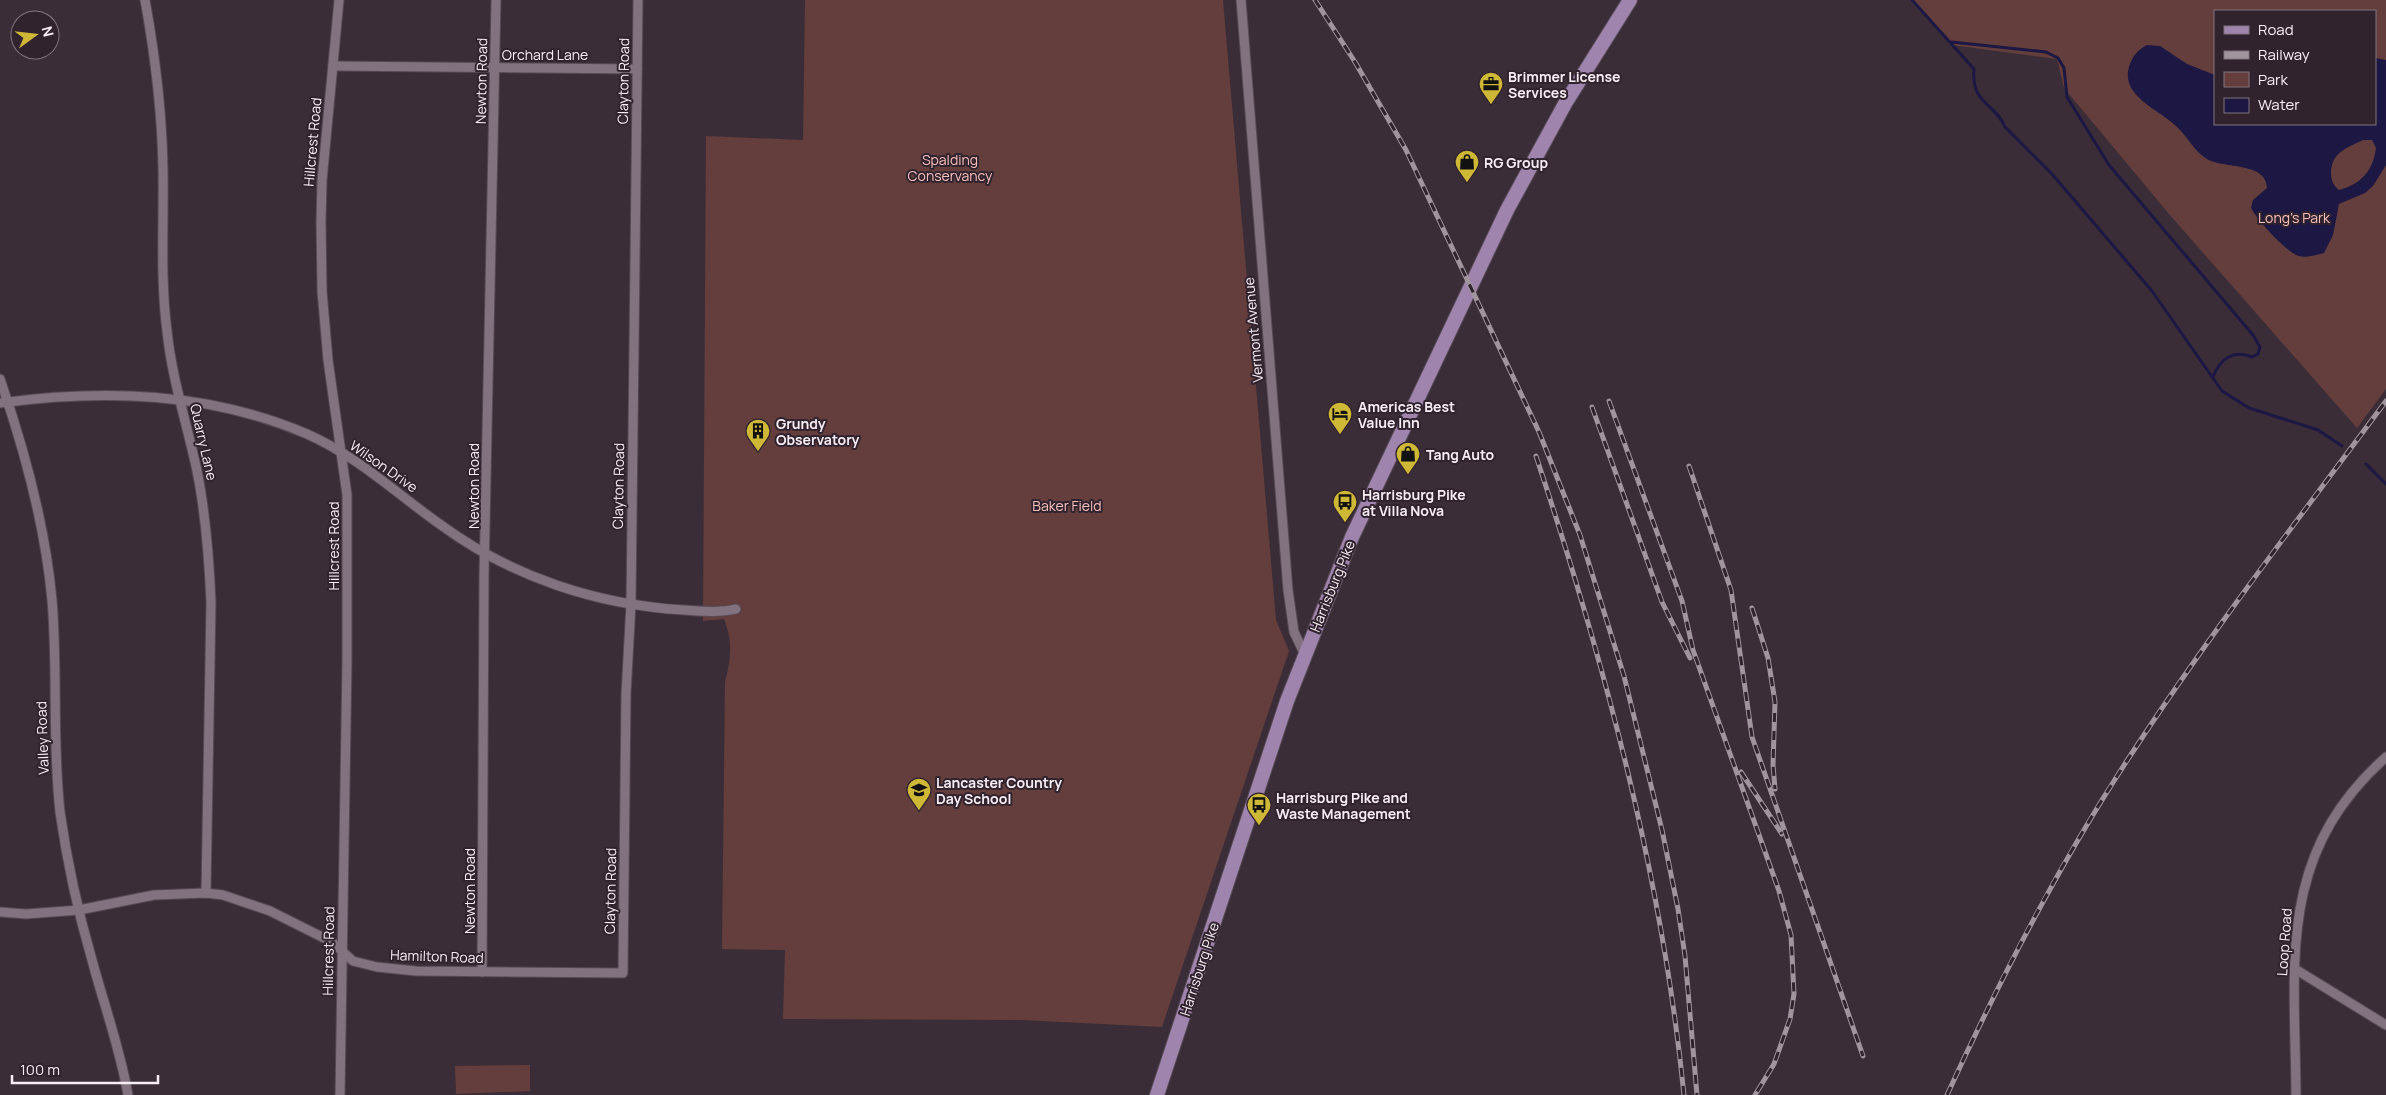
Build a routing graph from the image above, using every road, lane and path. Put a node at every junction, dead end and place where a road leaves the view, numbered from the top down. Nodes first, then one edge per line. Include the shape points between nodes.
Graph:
1 (145, 0) edge
2 (339, 0) edge
3 (496, 0) edge
4 (638, 0) edge
5 (1241, 0) edge
6 (1630, 0) edge
7 (333, 66) junction
8 (495, 68) junction
9 (637, 68) junction
10 (0, 379) edge
11 (180, 400) junction
12 (4, 403) edge
13 (343, 454) junction
14 (486, 554) junction
15 (630, 604) junction
16 (736, 609) dead end
17 (1305, 654) junction
18 (2386, 757) edge
19 (206, 893) junction
20 (79, 910) junction
21 (0, 912) edge
22 (342, 951) junction
23 (2296, 970) junction
24 (482, 972) junction
25 (622, 973) joint
26 (2386, 1024) edge
27 (128, 1095) edge
28 (340, 1095) edge
29 (1157, 1095) edge
30 (2296, 1095) edge

1 - 11 street, Quarry Lane via 162,135 163,292 169,348
2 - 7 street, Hillcrest Road
3 - 8 street, Newton Road
4 - 9 street, Clayton Road
5 - 17 street, Vermont Avenue via 1288,590 1293,626
6 - 17 main road, Harrisburg Pike via 1566,102 1507,210 1382,472
7 - 8 street, Orchard Lane
7 - 13 street, Hillcrest Road via 322,181 322,282 328,360
8 - 9 street, Orchard Lane
8 - 14 street, Newton Road
9 - 15 street, Clayton Road
10 - 12 street, Valley Road
11 - 12 street, Wilson Drive via 119,395 61,396
11 - 13 street, Wilson Drive via 243,412 308,435
11 - 19 street, Quarry Lane via 204,506 209,556
12 - 20 street, Valley Road via 31,478 46,557 54,652 58,783
13 - 14 street, Wilson Drive via 441,526
13 - 22 street, Hillcrest Road via 347,494 347,660
14 - 15 street, Wilson Drive via 568,590
14 - 24 street, Newton Road
15 - 16 street, Wilson Drive via 723,612
15 - 25 street, Clayton Road
17 - 29 main road, Harrisburg Pike via 1252,802
18 - 23 street, Loop Road via 2343,804 2317,850 2298,914
19 - 20 street, Hamilton Road via 154,895
19 - 22 street, Hamilton Road via 270,911 332,942
20 - 21 street, Hamilton Road via 26,914
20 - 27 street, Valley Road
22 - 24 street, Hamilton Road via 353,961 390,969
22 - 28 street, Hillcrest Road
23 - 26 street
23 - 30 street, Loop Road
24 - 25 street, Hamilton Road

